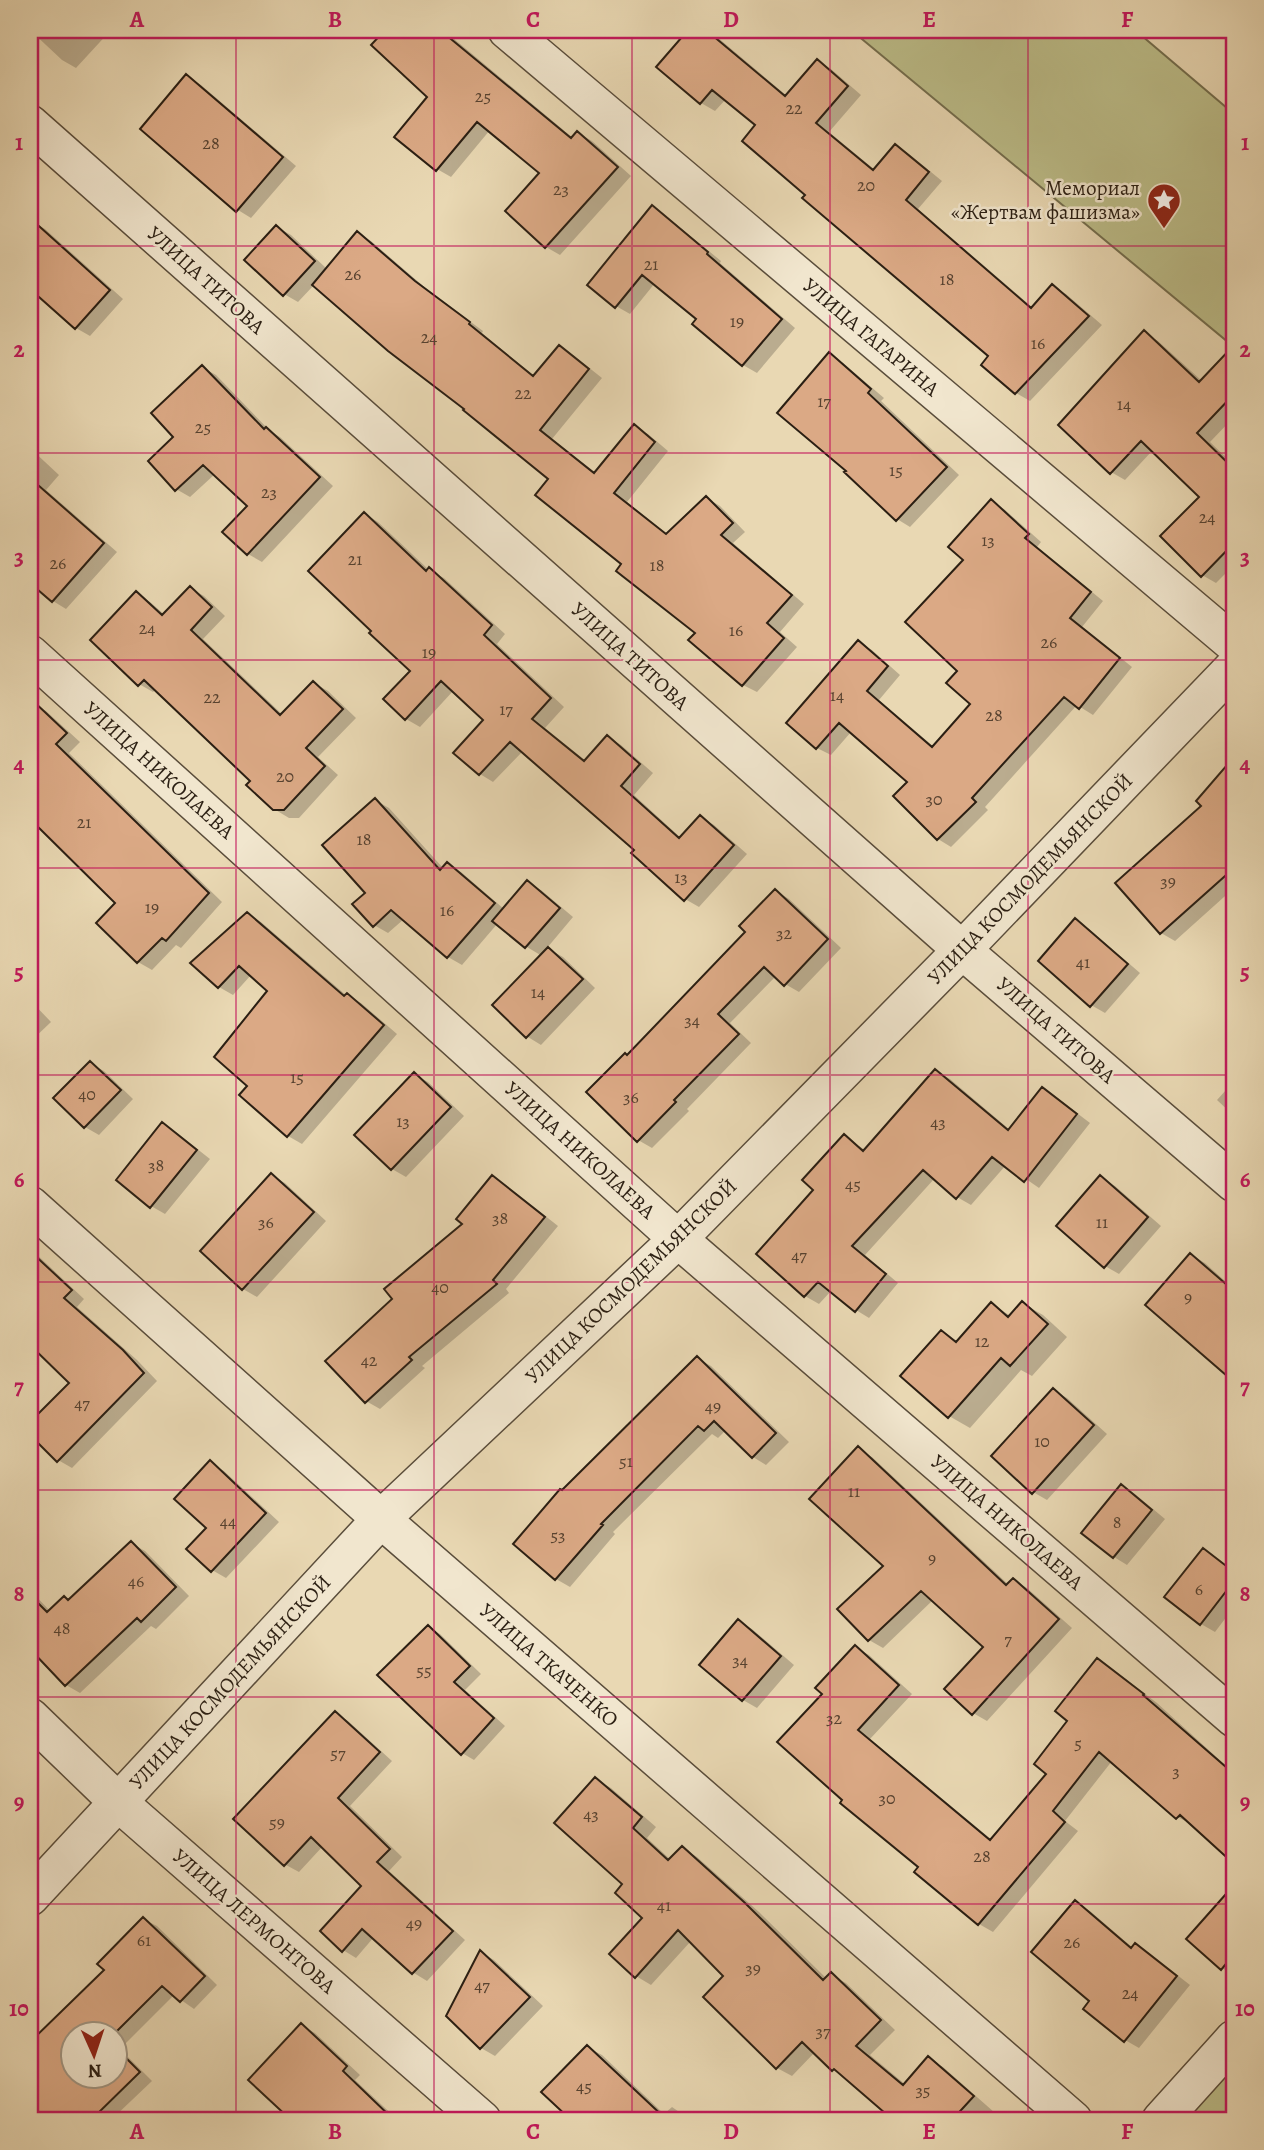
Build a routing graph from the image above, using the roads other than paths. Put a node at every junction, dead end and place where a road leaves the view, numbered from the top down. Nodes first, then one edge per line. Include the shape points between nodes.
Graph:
1 (507, 30) edge
2 (30, 124) edge
3 (1234, 643) edge
4 (30, 654) edge
5 (1234, 667) edge
6 (962, 950) junction
7 (1234, 1183) edge
8 (30, 1205) edge
9 (678, 1239) junction
10 (381, 1519) junction
11 (30, 1717) edge
12 (1234, 1718) edge
13 (119, 1803) junction
14 (30, 1898) edge
15 (1234, 2039) edge
16 (482, 2120) edge
17 (1073, 2120) edge
18 (1161, 2120) edge

1 - 3 street, УЛИЦА ГАГАРИНА
2 - 6 street, УЛИЦА ТИТОВА
4 - 9 street, УЛИЦА НИКОЛАЕВА
5 - 6 street, УЛИЦА КОСМОДЕМЬЯНСКОЙ
6 - 7 street, УЛИЦА ТИТОВА
6 - 9 street, УЛИЦА КОСМОДЕМЬЯНСКОЙ
8 - 10 street, УЛИЦА ТКАЧЕНКО
9 - 10 street, УЛИЦА КОСМОДЕМЬЯНСКОЙ
9 - 12 street, УЛИЦА НИКОЛАЕВА
10 - 13 street, УЛИЦА КОСМОДЕМЬЯНСКОЙ
10 - 17 street, УЛИЦА ТКАЧЕНКО
11 - 13 street, УЛИЦА ЛЕРМОНТОВА
13 - 14 street, УЛИЦА КОСМОДЕМЬЯНСКОЙ
13 - 16 street, УЛИЦА ЛЕРМОНТОВА
15 - 18 street

